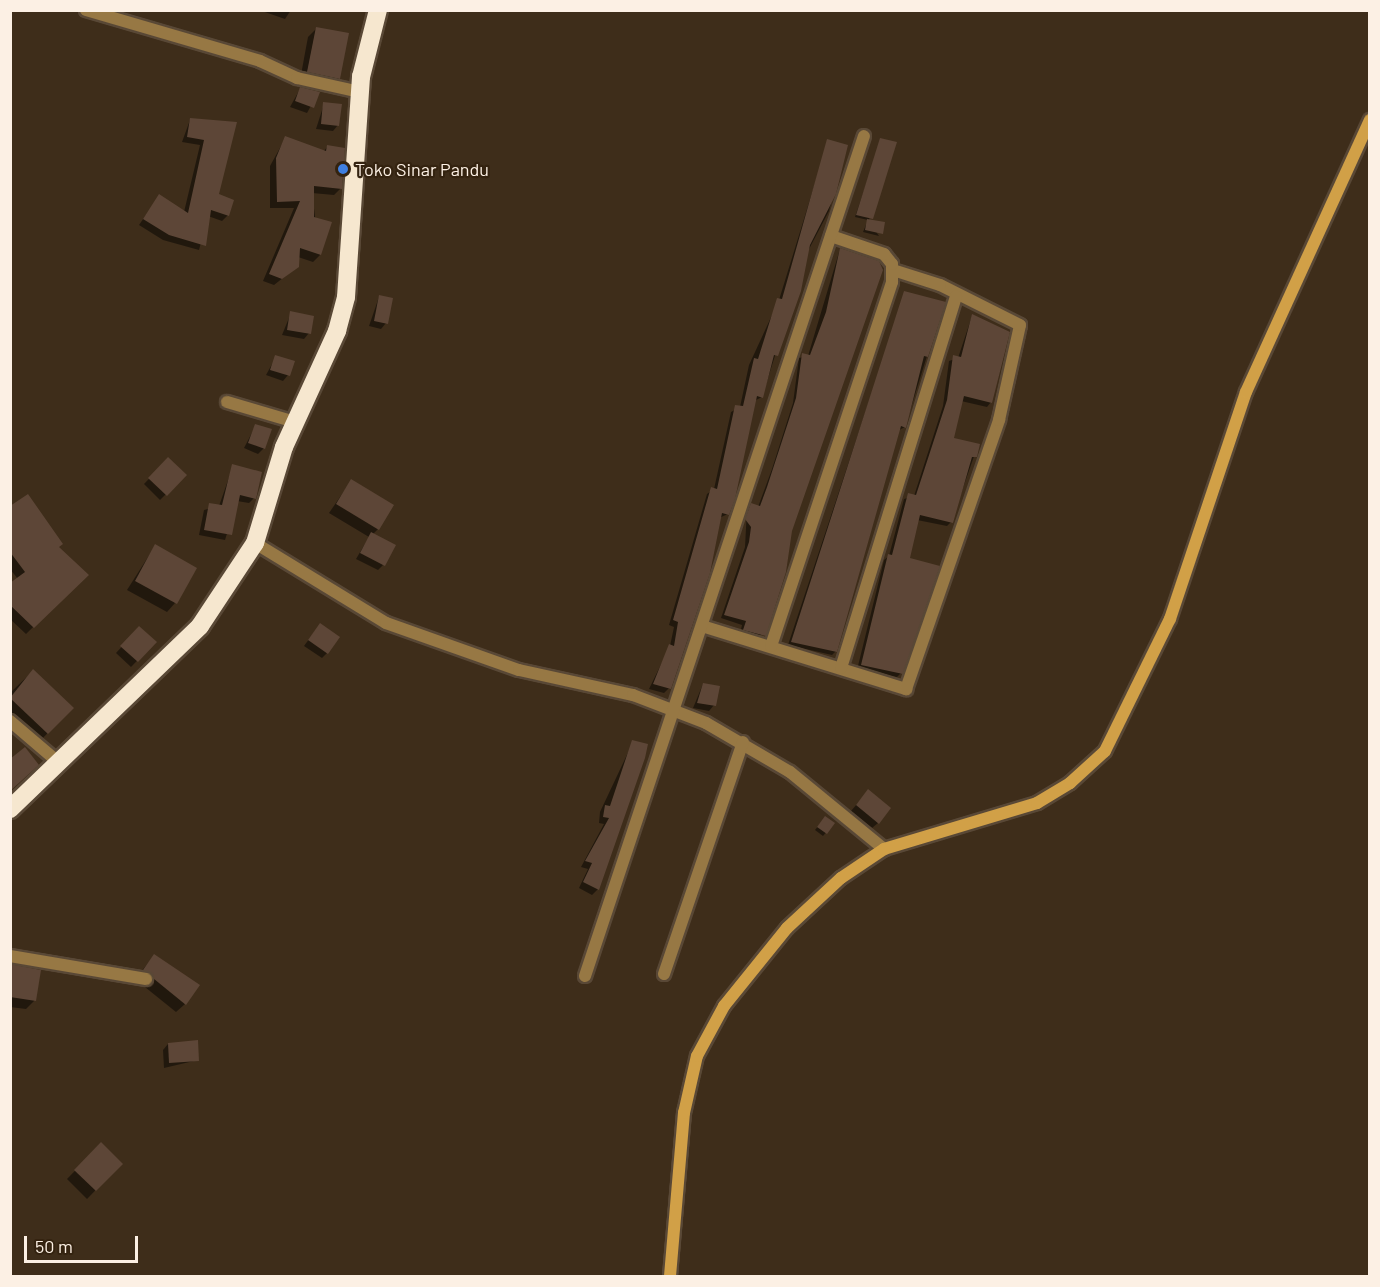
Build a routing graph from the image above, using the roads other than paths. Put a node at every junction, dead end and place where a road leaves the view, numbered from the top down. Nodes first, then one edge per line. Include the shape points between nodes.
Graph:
1 (86, 10) edge
2 (378, 10) edge
3 (360, 92) junction
4 (1370, 120) edge
5 (864, 136) dead end
6 (831, 236) junction
7 (893, 270) junction
8 (956, 296) junction
9 (226, 402) dead end
10 (295, 422) junction
11 (255, 543) junction
12 (702, 626) junction
13 (771, 646) junction
14 (841, 668) junction
15 (673, 708) junction
16 (10, 721) edge
17 (743, 742) junction
18 (58, 762) junction
19 (10, 809) edge
20 (884, 849) junction
21 (10, 956) edge
22 (664, 974) dead end
23 (585, 976) dead end
24 (146, 979) dead end
25 (670, 1276) edge

1 - 3 street via 260,61 297,78
2 - 3 highway
3 - 10 highway via 346,297 337,332
4 - 20 main road via 1246,392 1170,619 1104,751 1071,783 1036,803
5 - 6 street
6 - 7 street via 884,254
6 - 12 street
7 - 8 street via 940,285
7 - 13 street
8 - 14 street
8 - 14 street via 1020,325 999,420 906,688
9 - 10 street
10 - 11 highway
11 - 15 street via 396,627 519,670
11 - 18 highway via 200,626
12 - 13 street
12 - 15 street
13 - 14 street
15 - 17 street
15 - 23 street
16 - 18 street
17 - 20 street via 790,772
17 - 22 street
18 - 19 highway
20 - 25 main road via 841,878 787,928 703,1040 684,1113
21 - 24 street

